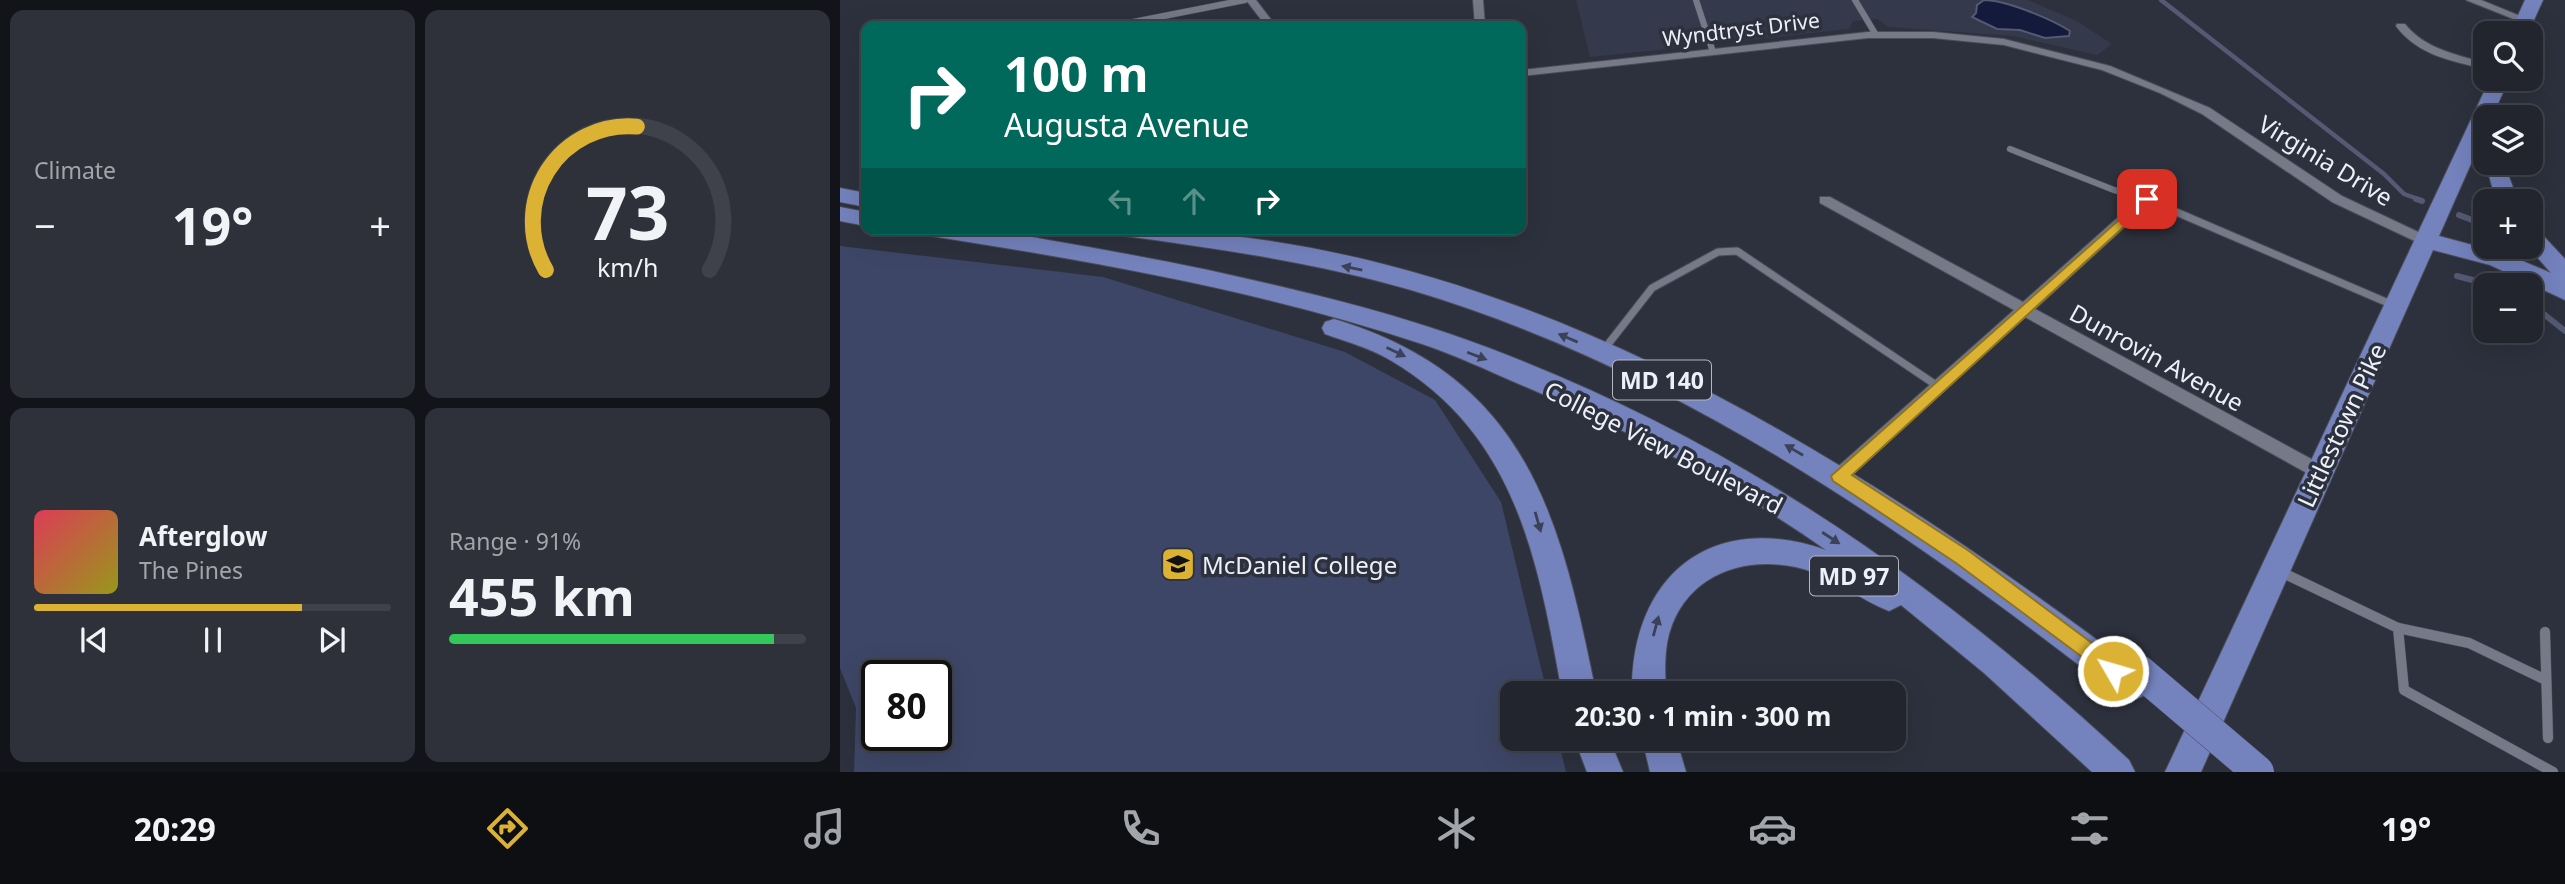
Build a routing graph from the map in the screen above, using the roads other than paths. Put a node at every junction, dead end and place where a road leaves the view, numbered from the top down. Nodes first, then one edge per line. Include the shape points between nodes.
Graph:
1 (1245, 0) edge
2 (1251, 0) edge
3 (1478, 0) edge
4 (1696, 0) edge
5 (1854, 0) edge
6 (2471, 0) edge
7 (2535, 0) edge
8 (1147, 21) edge
9 (1267, 21) edge
10 (1480, 21) edge
11 (2512, 21) edge
12 (2524, 21) edge
13 (2401, 26) dead end
14 (1876, 35) junction
15 (1713, 52) junction
16 (2473, 62) edge
17 (1526, 72) edge
18 (2494, 91) edge
19 (2206, 111) joint
20 (2010, 149) dead end
21 (840, 195) edge
22 (861, 199) edge
23 (2147, 199) junction
24 (1825, 200) dead end
25 (840, 215) edge
26 (861, 219) edge
27 (956, 235) edge
28 (967, 235) edge
29 (1167, 235) edge
30 (2426, 241) junction
31 (2543, 249) edge
32 (2495, 273) edge
33 (2565, 274) edge
34 (2565, 292) edge
35 (2543, 295) edge
36 (2396, 306) junction
37 (2565, 309) edge
38 (2025, 310) junction
39 (1602, 352) junction
40 (1939, 387) junction
41 (2320, 472) junction
42 (1839, 476) junction
43 (2275, 569) junction
44 (2014, 594) joint
45 (2398, 628) junction
46 (2545, 632) dead end
47 (2134, 677) junction
48 (2546, 680) junction
49 (1576, 681) edge
50 (1650, 681) edge
51 (2548, 738) dead end
52 (1596, 751) edge
53 (1662, 751) edge
54 (2108, 764) edge
55 (1605, 772) edge
56 (1668, 772) edge
57 (2183, 772) edge
58 (2233, 772) edge
59 (2258, 772) edge
60 (2553, 772) edge

1 - 8 lane
2 - 9 street
3 - 10 street
4 - 15 lane
5 - 14 lane
6 - 11 street
7 - 12 highway
13 - 16 street via 2421,45
14 - 15 street, Wyndtryst Drive
14 - 19 street, Wyndtryst Drive via 1933,35 2036,49 2106,68
15 - 17 street, Wyndtryst Drive
18 - 30 highway, Littlestown Pike
19 - 30 street, Virginia Drive via 2337,199
20 - 23 lane
21 - 22 highway
23 - 36 lane
23 - 38 street
24 - 38 street, Dunrovin Avenue
25 - 26 highway
27 -> 49 highway via 1237,299 1364,339 1418,364 1475,412 1520,474 1539,523
28 -> 54 highway, College View Boulevard / MD 140 via 1150,265 1272,293 1428,337 1596,405 1695,457 1864,559 1957,631
39 -> 29 highway, MD 140 via 1522,319 1404,281 1243,246
30 - 32 highway
30 - 34 highway via 2461,246
30 - 36 highway, Littlestown Pike
31 - 33 highway
35 - 37 highway
36 - 41 highway, Littlestown Pike
38 - 40 street
38 - 41 street, Dunrovin Avenue
39 - 40 lane via 1652,288 1718,252 1737,251
42 -> 39 highway, MD 140 via 1734,416
40 - 42 street
41 - 43 highway, Littlestown Pike
42 - 44 highway, MD 140
43 - 45 lane
43 - 57 highway, Littlestown Pike
44 - 47 highway
45 - 48 lane via 2469,643
45 - 60 lane via 2404,690
46 - 48 lane
47 - 58 highway
47 - 59 highway, bridge
48 - 51 lane
50 -> 54 highway, MD 97 via 1653,634 1659,614 1676,589 1717,559 1746,550 1778,550 1839,568 1870,584
52 - 55 highway
53 - 56 highway

